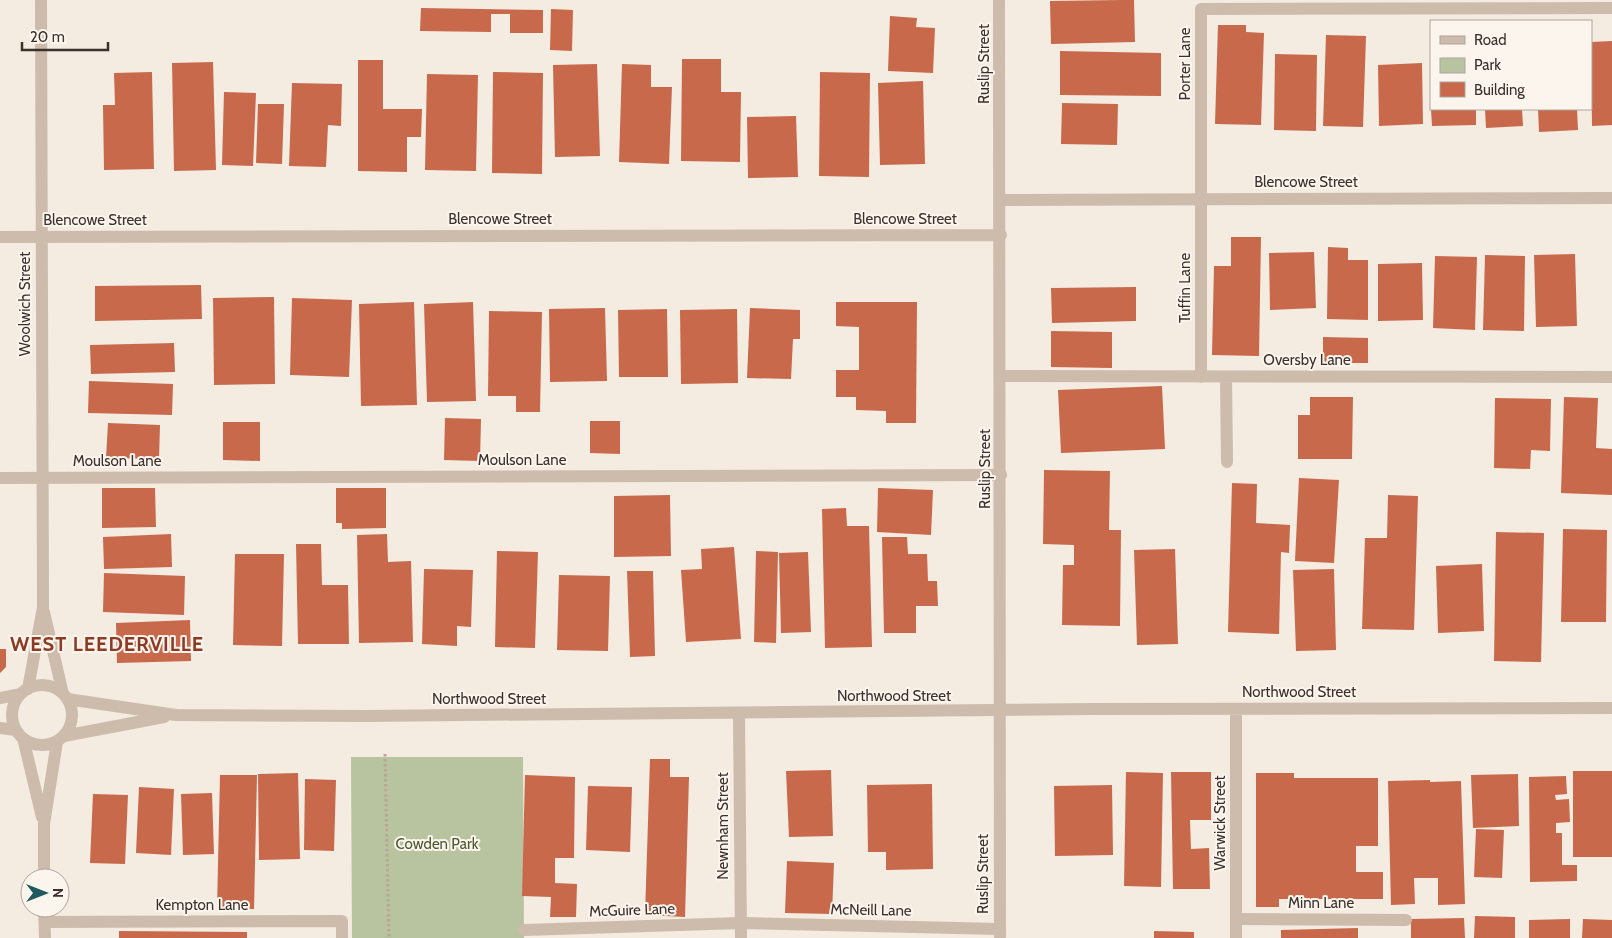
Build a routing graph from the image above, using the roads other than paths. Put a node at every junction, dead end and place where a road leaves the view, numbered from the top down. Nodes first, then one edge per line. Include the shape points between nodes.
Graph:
1 (41, 0) edge
2 (999, 0) edge
3 (1612, 8) edge
4 (1612, 198) edge
5 (1201, 199) junction
6 (1001, 200) junction
7 (1001, 235) junction
8 (41, 236) junction
9 (0, 237) edge
10 (1001, 376) junction
11 (1200, 377) junction
12 (1226, 377) junction
13 (1612, 377) edge
14 (1227, 462) dead end
15 (1001, 475) junction
16 (0, 478) edge
17 (43, 478) junction
18 (43, 608) junction
19 (25, 691) junction
20 (65, 697) junction
21 (0, 698) edge
22 (1612, 708) edge
23 (1236, 709) junction
24 (998, 711) junction
25 (176, 714) junction
26 (739, 714) junction
27 (0, 728) edge
28 (19, 734) junction
29 (60, 739) junction
30 (44, 824) junction
31 (44, 868) edge
32 (44, 918) edge
33 (1236, 919) junction
34 (1406, 920) dead end
35 (44, 922) junction
36 (740, 923) junction
37 (524, 930) dead end
38 (1000, 934) edge
39 (45, 938) edge
40 (342, 938) edge
41 (741, 938) edge
42 (1236, 938) edge

1 - 8 street, Woolwich Street
2 - 6 street, Ruslip Street
3 - 5 street, Porter Lane via 1201,9
4 - 5 street, Blencowe Street
5 - 6 street, Blencowe Street
5 - 11 street, Tuffin Lane
6 - 7 street, Ruslip Street
7 - 8 street, Blencowe Street
7 - 10 street, Ruslip Street
8 - 9 street, Blencowe Street
8 - 17 street, Woolwich Street
10 - 11 street, Oversby Lane
10 - 15 street, Ruslip Street
11 - 12 street, Oversby Lane
12 - 13 street, Oversby Lane
12 - 14 street
15 - 17 street, Moulson Lane
15 - 24 street, Ruslip Street
16 - 17 street, Moulson Lane
17 - 18 street, Woolwich Street
18 - 19 street, Woolwich Street
18 - 20 street, Woolwich Street
19 - 20 street via 47,686
19 - 21 street
19 - 28 street via 13,711
20 - 25 street, Northwood Street
20 - 29 street via 72,711 71,724
22 - 23 street, Northwood Street
23 - 24 street, Northwood Street
23 - 33 street, Warwick Street
24 - 26 street, Northwood Street
24 - 38 street, Ruslip Street
25 - 26 street, Northwood Street
25 - 29 street, Northwood Street
26 - 36 street, Newnham Street
27 - 28 street
28 - 29 street via 34,744 46,745
28 - 30 street
29 - 30 street
30 - 31 street
32 - 35 street
33 - 34 street, Minn Lane
33 - 42 street, Warwick Street
35 - 39 street
35 - 40 street, Kempton Lane via 342,922
36 - 37 street, McGuire Lane
36 - 38 street, McNeill Lane
36 - 41 street, Newnham Street

